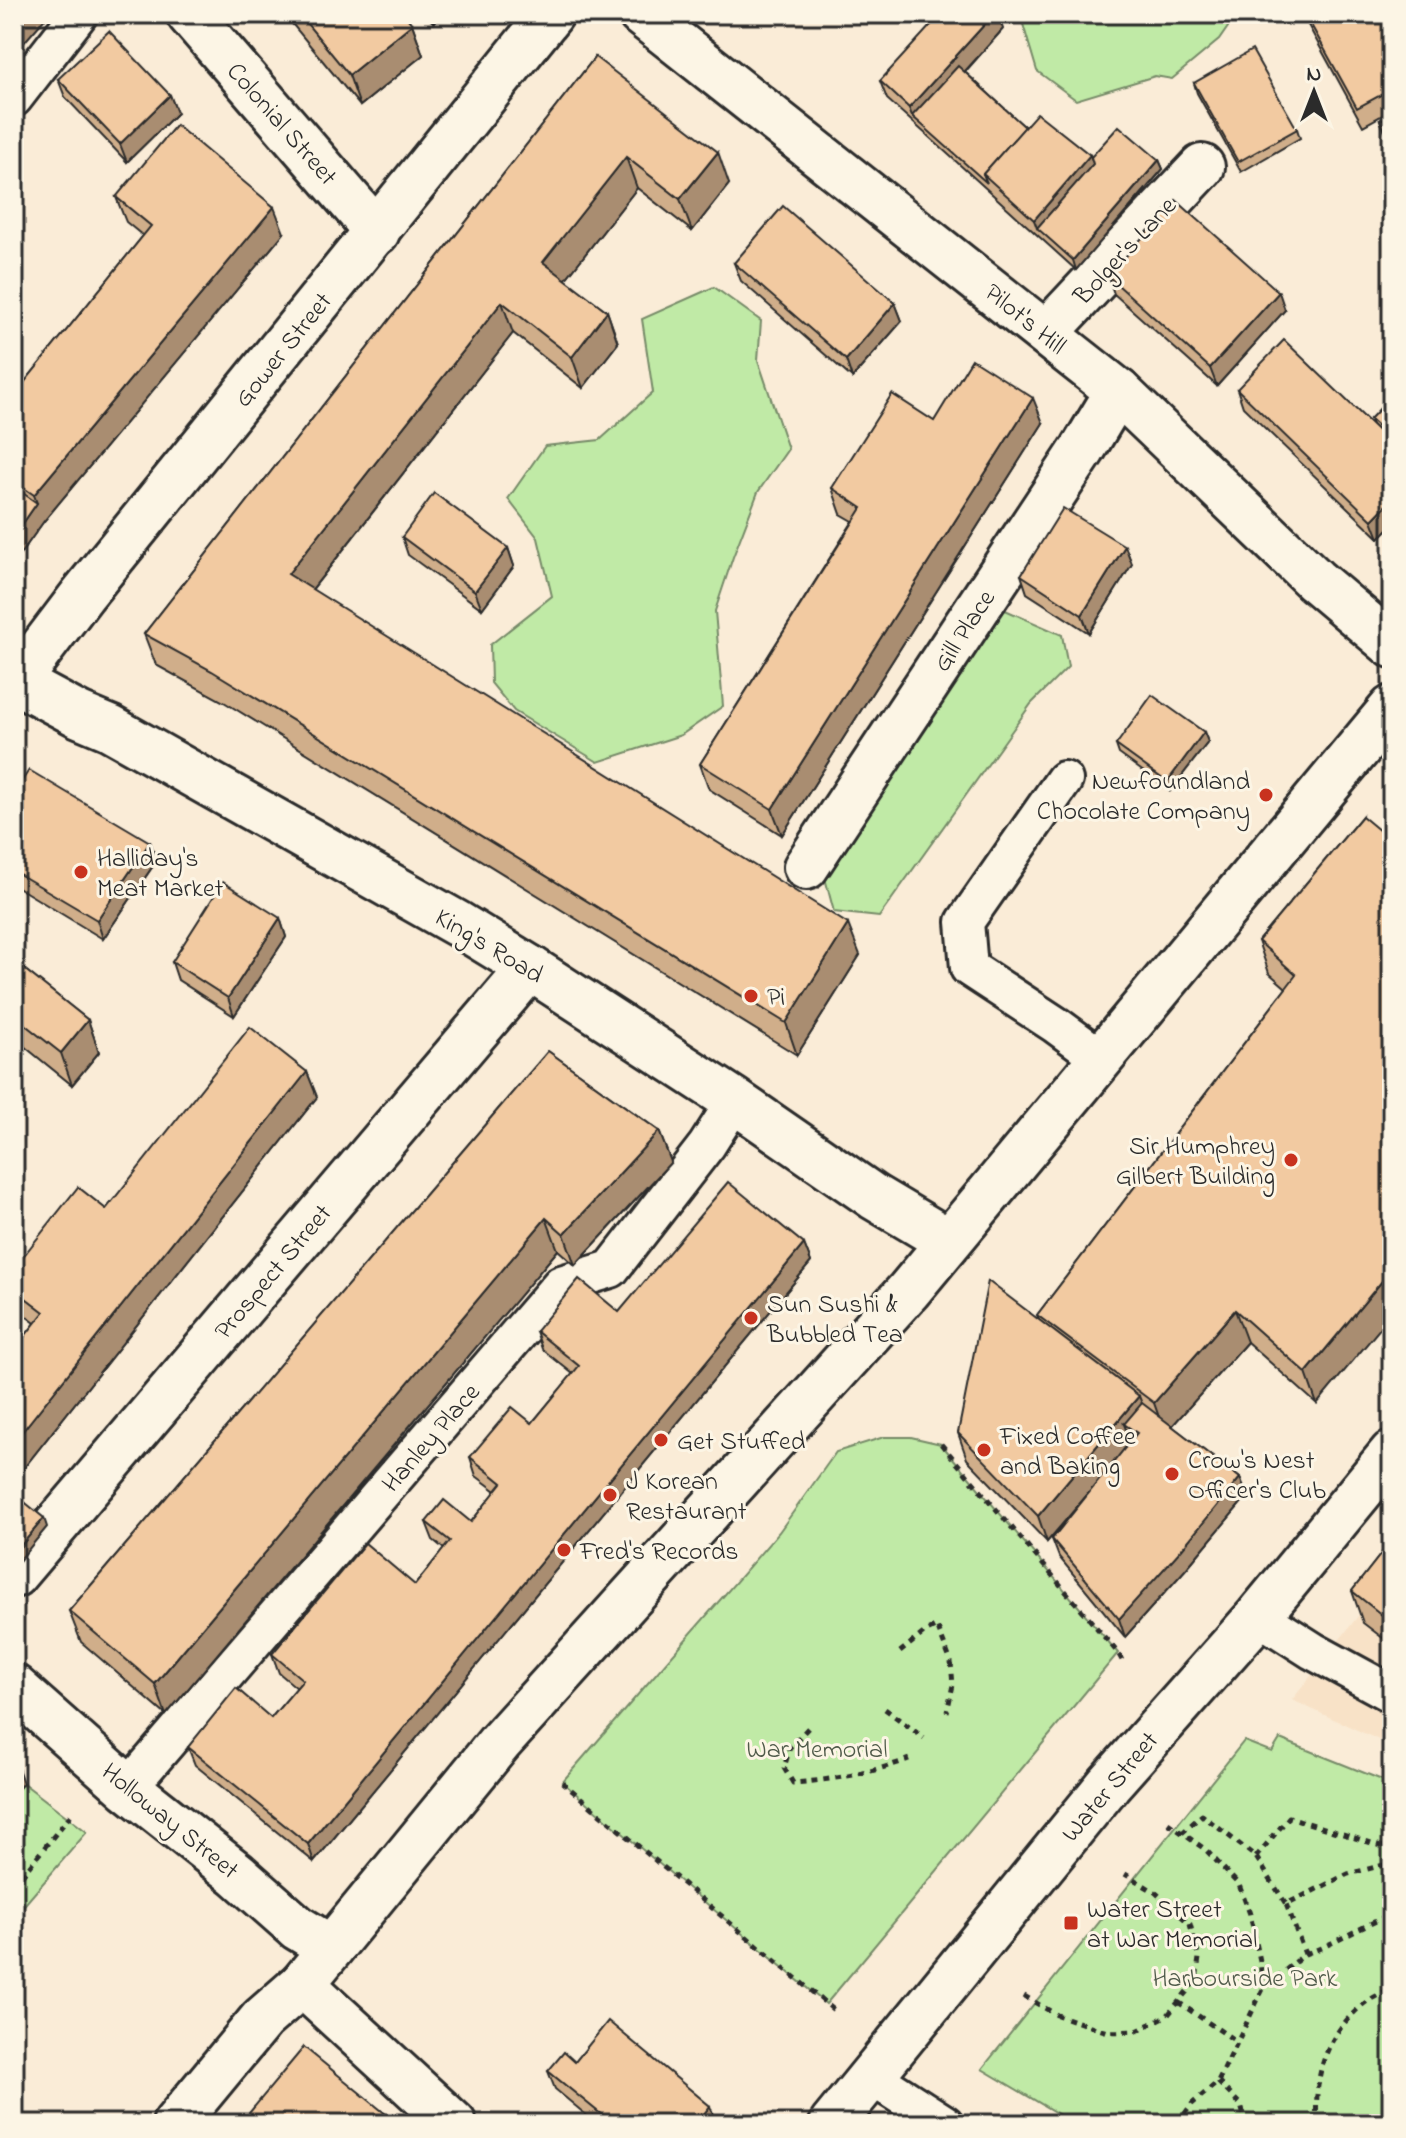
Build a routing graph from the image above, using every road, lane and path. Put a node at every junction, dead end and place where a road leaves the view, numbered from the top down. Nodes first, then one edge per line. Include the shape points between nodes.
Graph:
1 (79, 14) edge
2 (189, 14) edge
3 (551, 14) edge
4 (641, 14) edge
5 (14, 98) edge
6 (1202, 167) dead end
7 (377, 232) junction
8 (1046, 333) junction
9 (1118, 391) junction
10 (1392, 645) edge
11 (15, 682) edge
12 (1392, 708) edge
13 (1064, 780) dead end
14 (806, 867) dead end
15 (530, 968) junction
16 (1101, 1058) junction
17 (735, 1101) junction
18 (948, 1241) junction
19 (941, 1444) dead end
20 (1392, 1453) edge
21 (14, 1575) edge
22 (1258, 1616) junction
23 (900, 1652) dead end
24 (1123, 1662) dead end
25 (14, 1687) edge
26 (1392, 1694) edge
27 (885, 1709) dead end
28 (947, 1712) dead end
29 (808, 1728) dead end
30 (924, 1738) dead end
31 (909, 1759) dead end
32 (118, 1778) junction
33 (562, 1782) dead end
34 (1168, 1823) dead end
35 (1182, 1833) junction
36 (1392, 1853) edge
37 (1256, 1857) junction
38 (1392, 1863) edge
39 (1125, 1874) dead end
40 (14, 1885) edge
41 (1286, 1904) junction
42 (1392, 1914) edge
43 (331, 1948) junction
44 (1305, 1954) junction
45 (302, 1984) junction
46 (1392, 1988) edge
47 (1263, 1989) junction
48 (1024, 1996) dead end
49 (1178, 2002) junction
50 (835, 2011) dead end
51 (1237, 2042) junction
52 (872, 2077) junction
53 (1218, 2082) junction
54 (175, 2124) edge
55 (454, 2124) edge
56 (832, 2124) edge
57 (945, 2124) edge
58 (1177, 2124) edge
59 (1246, 2124) edge
60 (1317, 2124) edge

1 - 5 lane
2 - 7 street, Colonial Street
3 - 7 street, Gower Street
4 - 8 street, Pilot's Hill
6 - 8 street, Bolger's Lane
7 - 11 street, Gower Street
8 - 9 street, Pilot's Hill
9 - 10 street, Pilot's Hill via 1315,580
9 - 14 street, Gill Place
11 - 15 street, King's Road via 110,728
12 - 16 street
13 - 16 lane via 965,922 969,968
15 - 17 street, King's Road
15 - 21 street, Prospect Street
16 - 18 street
17 - 18 street, King's Road
17 - 32 lane, Hanley Place via 611,1269 561,1284
18 - 43 street via 499,1743
19 - 24 path
20 - 22 street, Water Street
22 - 26 lane
22 - 52 street, Water Street via 1109,1784
23 - 28 path via 937,1626 951,1662
25 - 32 street, Holloway Street
27 - 30 path
29 - 31 path via 790,1747 784,1768 793,1783 881,1770
32 - 40 path
32 - 43 street, Holloway Street via 298,1928
33 - 50 path
34 - 35 path
35 - 37 path via 1202,1815
35 - 47 path via 1239,1885 1250,1914
36 - 37 path via 1289,1817
37 - 41 path
38 - 41 path via 1348,1874
39 - 49 path via 1155,1892 1190,1924 1199,1958 1196,1980
41 - 44 path
42 - 44 path
43 - 45 street
44 - 47 path
45 - 54 street via 262,2019
45 - 55 street
46 - 60 path via 1361,2005 1335,2032 1322,2062
47 - 51 path
48 - 49 path via 1057,2015 1108,2032 1137,2031 1168,2015
49 - 51 path
51 - 53 path
52 - 56 street, Water Street
52 - 57 lane
53 - 58 path
53 - 59 path via 1241,2105

